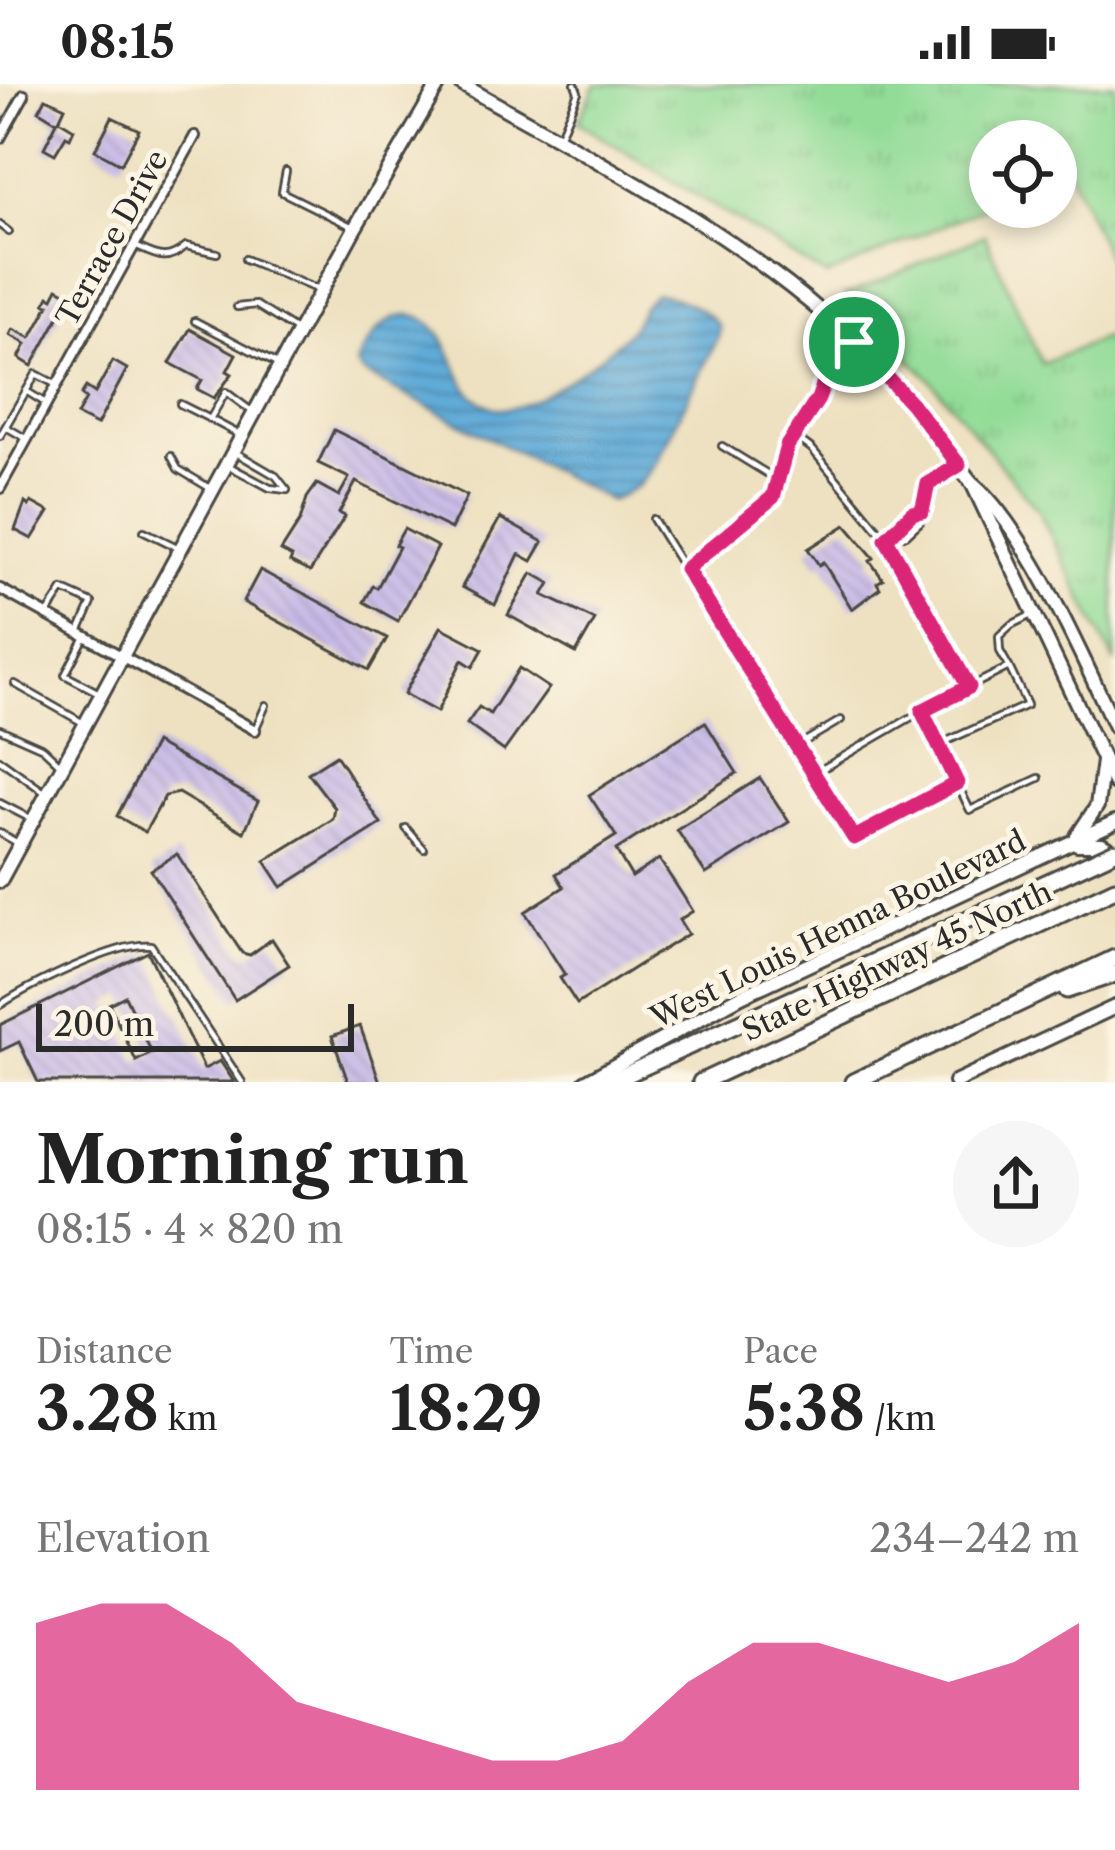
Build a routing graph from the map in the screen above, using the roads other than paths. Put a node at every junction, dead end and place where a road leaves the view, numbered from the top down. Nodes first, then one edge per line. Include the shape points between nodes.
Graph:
1 (439, 84) edge
2 (461, 84) edge
3 (575, 84) edge
4 (24, 95) dead end
5 (195, 136) dead end
6 (0, 138) edge
7 (558, 140) junction
8 (286, 171) dead end
9 (0, 225) edge
10 (355, 228) junction
11 (8, 232) dead end
12 (134, 246) junction
13 (217, 253) dead end
14 (245, 259) dead end
15 (321, 292) junction
16 (237, 307) dead end
17 (194, 321) dead end
18 (298, 332) junction
19 (854, 342) junction
20 (280, 366) junction
21 (57, 385) junction
22 (26, 391) junction
23 (47, 404) junction
24 (180, 404) dead end
25 (254, 413) junction
26 (210, 419) junction
27 (6, 427) junction
28 (0, 434) edge
29 (242, 436) junction
30 (795, 436) junction
31 (27, 439) junction
32 (722, 446) dead end
33 (234, 451) junction
34 (171, 456) dead end
35 (0, 464) edge
36 (226, 465) junction
37 (959, 465) junction
38 (10, 470) junction
39 (776, 479) junction
40 (971, 482) junction
41 (0, 488) edge
42 (213, 490) junction
43 (653, 519) dead end
44 (144, 531) dead end
45 (886, 539) junction
46 (181, 549) junction
47 (686, 569) junction
48 (0, 589) edge
49 (1037, 613) junction
50 (47, 615) junction
51 (82, 634) junction
52 (122, 656) junction
53 (1009, 667) junction
54 (15, 684) dead end
55 (969, 687) junction
56 (101, 694) junction
57 (266, 705) dead end
58 (922, 711) junction
59 (841, 720) dead end
60 (85, 724) junction
61 (1115, 727) edge
62 (0, 729) edge
63 (255, 730) joint
64 (938, 745) junction
65 (797, 746) junction
66 (0, 760) edge
67 (1103, 760) junction
68 (62, 766) junction
69 (815, 773) junction
70 (1039, 778) dead end
71 (957, 783) junction
72 (1115, 784) edge
73 (47, 794) junction
74 (0, 803) edge
75 (33, 820) junction
76 (1115, 822) edge
77 (406, 828) dead end
78 (0, 833) edge
79 (20, 844) junction
80 (1070, 844) junction
81 (424, 849) dead end
82 (1115, 852) edge
83 (2, 873) edge
84 (1115, 889) edge
85 (1115, 958) edge
86 (1115, 974) edge
87 (0, 1005) edge
88 (1115, 1007) edge
89 (1008, 1010) junction
90 (242, 1082) edge
91 (585, 1082) edge
92 (610, 1082) edge
93 (701, 1082) edge
94 (853, 1082) edge
95 (955, 1082) edge

1 - 10 main road
2 - 7 main road
3 - 7 lane
4 - 6 street
5 - 12 street, Terrace Drive
7 - 19 main road via 763,265
8 - 10 lane via 282,192
9 - 11 lane
10 - 15 main road
12 - 13 lane via 162,259 186,247
12 - 21 street, Terrace Drive
14 - 15 lane
15 - 18 main road
16 - 18 lane via 256,305
17 - 20 lane
18 - 20 main road
19 - 30 lane via 830,366
19 - 37 main road
20 - 25 main road
21 - 22 lane via 36,374
21 - 23 street, Terrace Drive
22 - 23 lane
22 - 27 lane
23 - 31 street, Terrace Drive
24 - 26 lane
25 - 26 lane via 226,392
25 - 29 main road
26 - 29 lane
27 - 28 lane
27 - 31 lane
29 - 33 main road
30 - 39 lane
30 - 45 lane
31 - 38 street, Terrace Drive
32 - 39 lane
33 - 36 main road
33 - 36 lane via 287,490
34 - 42 lane
35 - 38 lane
36 - 42 main road
37 - 40 main road
37 - 45 lane via 928,484 922,511
38 - 41 street, Terrace Drive
39 - 47 lane via 773,497
40 - 49 main road
40 - 61 main road via 990,497 1039,576
42 - 46 main road
43 - 47 lane
44 - 46 lane
45 - 55 lane
46 - 52 main road
47 - 65 lane
48 - 50 street
49 - 53 lane via 999,636
49 - 67 main road
50 - 51 street
50 - 51 lane via 63,590 92,603
51 - 52 street
51 - 56 lane via 64,674
52 - 56 main road
52 - 63 street
53 - 55 lane
53 - 64 lane via 1027,705
54 - 60 lane
55 - 58 lane
56 - 60 main road
57 - 63 lane
58 - 64 lane
58 - 69 lane
59 - 65 lane
60 - 68 main road
62 - 68 lane
64 - 71 lane
65 - 69 lane
66 - 73 lane
67 - 72 main road
67 - 80 main road via 1097,806
68 - 73 main road
69 - 71 lane via 854,838
70 - 71 lane via 970,809
73 - 75 main road
74 - 75 lane
75 - 79 main road
76 - 80 main road, West Louis Henna Boulevard
77 - 81 lane
78 - 79 lane
79 - 83 main road
80 - 82 main road
80 - 91 main road, West Louis Henna Boulevard via 741,996
82 - 92 highway, bridge
84 - 93 highway, State Highway 45 North
85 - 89 highway
86 - 89 highway
87 - 90 lane via 57,974 151,945
88 - 95 main road
89 - 94 highway

